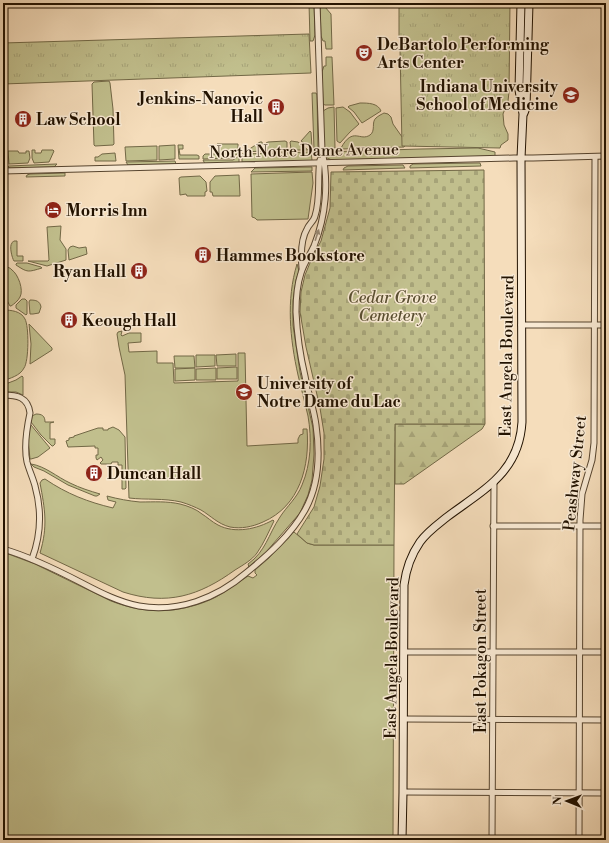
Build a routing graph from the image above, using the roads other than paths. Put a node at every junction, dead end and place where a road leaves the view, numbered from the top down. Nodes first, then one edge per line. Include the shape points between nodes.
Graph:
1 (317, 3) edge
2 (521, 3) edge
3 (529, 3) edge
4 (523, 114) junction
5 (606, 156) edge
6 (595, 157) junction
7 (521, 158) junction
8 (322, 163) junction
9 (3, 172) edge
10 (312, 249) junction
11 (302, 250) junction
12 (302, 271) junction
13 (522, 325) junction
14 (594, 325) junction
15 (606, 325) edge
16 (3, 395) edge
17 (494, 482) junction
18 (494, 526) junction
19 (580, 526) junction
20 (606, 526) edge
21 (3, 549) edge
22 (32, 559) junction
23 (404, 652) junction
24 (493, 652) junction
25 (579, 652) junction
26 (606, 652) edge
27 (403, 719) junction
28 (492, 719) junction
29 (579, 720) junction
30 (606, 720) edge
31 (403, 792) junction
32 (492, 793) junction
33 (579, 793) junction
34 (606, 793) edge
35 (402, 840) edge
36 (492, 840) edge
37 (579, 840) edge

1 - 8 street
2 - 4 main road, East Angela Boulevard via 519,90
3 - 4 main road, East Angela Boulevard via 526,108
4 - 7 main road, East Angela Boulevard
5 - 6 street, North Notre Dame Avenue
6 - 7 street, North Notre Dame Avenue
6 - 14 street, Peashway Street
7 - 8 street, North Notre Dame Avenue
7 - 13 main road, East Angela Boulevard
8 - 9 street, North Notre Dame Avenue
10 -> 8 street via 324,208
8 - 11 street via 315,216 306,229
10 - 11 street
10 - 12 street
11 - 12 street
12 - 22 street via 296,301 297,325 304,374 316,425 316,474 305,511 265,557 241,578 212,596 172,607 136,605 116,599
13 - 14 street
13 - 17 main road, East Angela Boulevard via 521,433 513,457
14 - 15 street
14 - 19 street, Peashway Street via 594,443 581,502
16 - 22 street via 14,395 25,401 30,413 26,436 27,462 35,485 40,519
17 - 18 street, East Pokagon Street
17 - 23 main road, East Angela Boulevard via 429,531 414,550 404,585
18 - 19 street
18 - 24 street, East Pokagon Street
19 - 20 street
19 - 25 street, Peashway Street
21 - 22 street
23 - 24 street
23 - 27 main road, East Angela Boulevard
24 - 25 street
24 - 28 street, East Pokagon Street
25 - 26 street
25 - 29 street, Peashway Street
27 - 28 street
27 - 31 main road, East Angela Boulevard
28 - 29 street
28 - 32 street, East Pokagon Street
29 - 30 street
29 - 33 street, Peashway Street
31 - 32 street
31 - 35 main road, East Angela Boulevard
32 - 33 street
32 - 36 street, East Pokagon Street
33 - 34 street
33 - 37 street, Peashway Street

